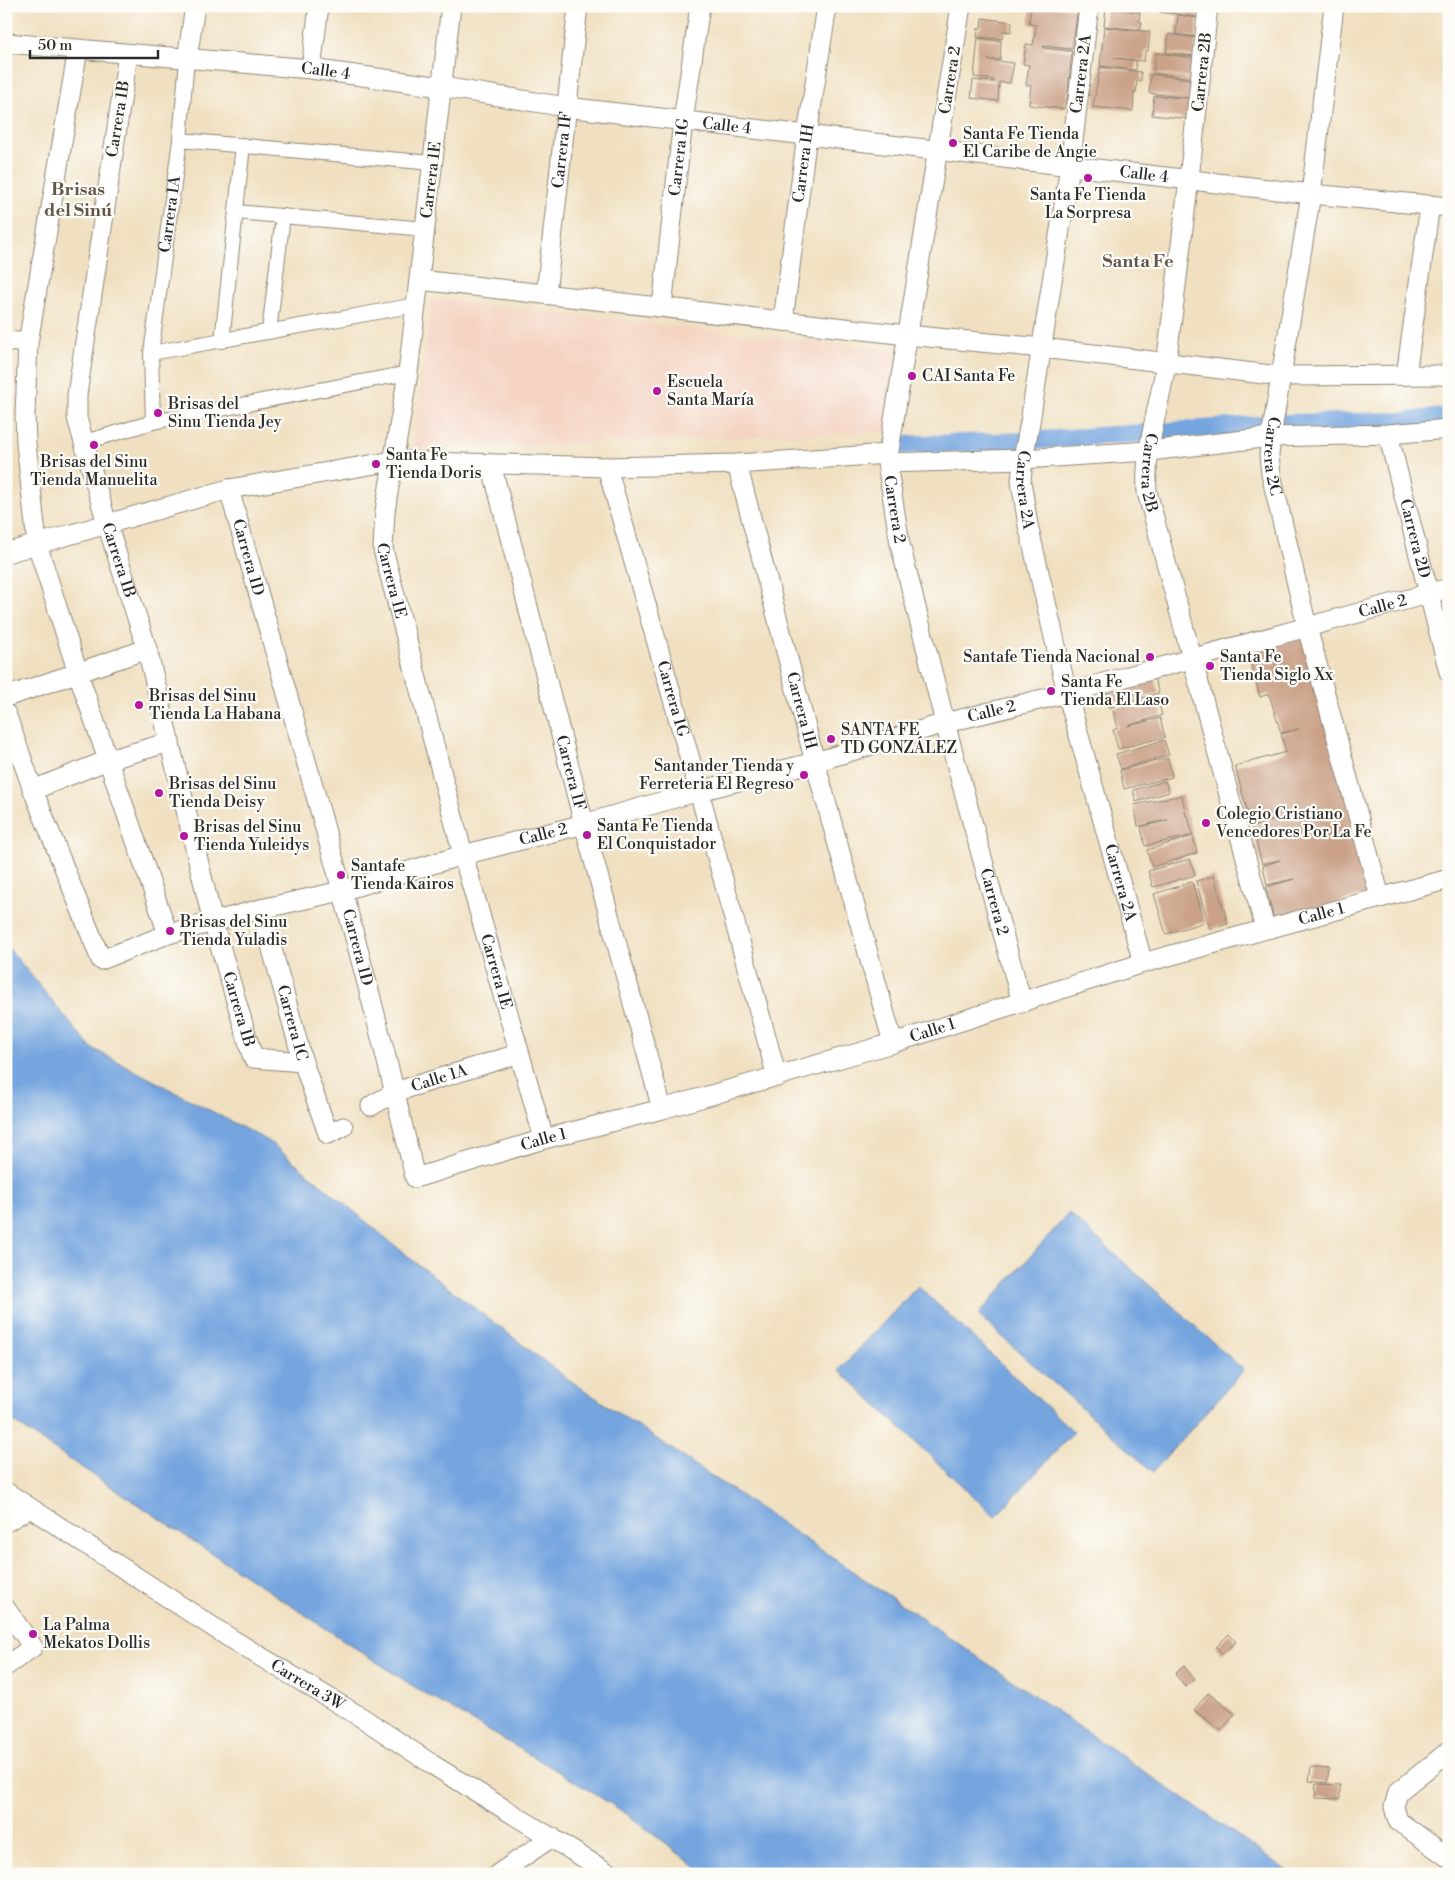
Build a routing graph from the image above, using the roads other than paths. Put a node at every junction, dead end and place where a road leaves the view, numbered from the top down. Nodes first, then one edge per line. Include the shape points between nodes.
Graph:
1 (195, 6) edge
2 (319, 6) edge
3 (451, 6) edge
4 (578, 6) edge
5 (700, 6) edge
6 (827, 6) edge
7 (961, 6) edge
8 (1089, 6) edge
9 (1208, 6) edge
10 (1334, 6) edge
11 (6, 43) edge
12 (78, 49) junction
13 (128, 54) junction
14 (188, 59) junction
15 (311, 69) junction
16 (442, 87) junction
17 (566, 107) junction
18 (683, 121) junction
19 (807, 135) junction
20 (180, 140) junction
21 (243, 146) junction
22 (939, 151) junction
23 (433, 163) junction
24 (1070, 166) junction
25 (1190, 180) junction
26 (1311, 194) junction
27 (1430, 205) junction
28 (1449, 207) edge
29 (236, 212) junction
30 (283, 216) junction
31 (425, 229) junction
32 (419, 280) junction
33 (546, 294) junction
34 (416, 305) junction
35 (662, 307) junction
36 (783, 321) junction
37 (269, 332) junction
38 (907, 335) junction
39 (6, 341) edge
40 (222, 341) junction
41 (28, 343) junction
42 (1042, 348) junction
43 (151, 353) junction
44 (1167, 362) junction
45 (408, 374) junction
46 (1449, 374) edge
47 (1406, 375) junction
48 (1280, 376) junction
49 (153, 422) junction
50 (1449, 429) edge
51 (1271, 434) junction
52 (1388, 434) junction
53 (85, 442) junction
54 (1149, 447) junction
55 (888, 453) junction
56 (1023, 455) junction
57 (393, 461) junction
58 (491, 464) junction
59 (737, 464) junction
60 (607, 467) junction
61 (229, 489) junction
62 (107, 524) junction
63 (37, 544) junction
64 (6, 553) edge
65 (1449, 588) edge
66 (1428, 594) junction
67 (1307, 627) junction
68 (147, 649) junction
69 (1192, 658) junction
70 (1449, 672) edge
71 (78, 673) junction
72 (1067, 693) junction
73 (6, 697) edge
74 (6, 714) edge
75 (945, 724) junction
76 (170, 742) junction
77 (108, 760) junction
78 (815, 762) junction
79 (33, 790) junction
80 (698, 791) junction
81 (584, 824) junction
82 (463, 855) junction
83 (1449, 879) edge
84 (341, 890) junction
85 (1380, 897) junction
86 (261, 909) junction
87 (213, 922) junction
88 (1265, 928) junction
89 (168, 934) junction
90 (1142, 963) junction
91 (1022, 1003) junction
92 (893, 1042) junction
93 (508, 1057) dead end
94 (303, 1062) junction
95 (776, 1077) junction
96 (395, 1092) junction
97 (371, 1106) dead end
98 (662, 1109) junction
99 (336, 1131) dead end
100 (544, 1140) junction
101 (415, 1178) joint
102 (6, 1492) edge
103 (30, 1508) junction
104 (6, 1522) edge
105 (6, 1609) edge
106 (6, 1666) edge
107 (1449, 1751) edge
108 (552, 1837) junction
109 (1449, 1858) edge
110 (498, 1874) edge
111 (610, 1874) edge

1 - 14 street, Carrera 1A
2 - 15 street
3 - 16 street, Carrera 1E
4 - 17 street, Carrera 1F
5 - 18 street, Carrera 1G
6 - 19 street, Carrera 1H
7 - 22 street, Carrera 2
8 - 24 street, Carrera 2A
9 - 25 street, Carrera 2B
10 - 26 street, Carrera 2C
11 - 12 street, Calle 4
12 - 13 street, Calle 4
12 - 41 street
13 - 14 street, Calle 4
13 - 53 street, Carrera 1B via 77,395 77,418
14 - 15 street, Calle 4
14 - 20 street, Carrera 1A
15 - 16 street, Calle 4
16 - 17 street, Calle 4
16 - 23 street, Carrera 1E
17 - 18 street, Calle 4
17 - 33 street, Carrera 1F
18 - 19 street, Calle 4
18 - 35 street, Carrera 1G
19 - 22 street, Calle 4
19 - 36 street, Carrera 1H
20 - 21 street
20 - 43 street, Carrera 1A
21 - 23 street
21 - 29 street
22 - 24 street, Calle 4
22 - 38 street, Carrera 2
23 - 31 street, Carrera 1E
24 - 25 street, Calle 4
24 - 42 street, Carrera 2A
25 - 26 street, Calle 4
25 - 44 street, Carrera 2B
26 - 27 street, Calle 4
26 - 48 street, Carrera 2C
27 - 28 street, Calle 4
27 - 47 street
29 - 30 street
29 - 40 street
30 - 31 street
30 - 37 street
31 - 32 street, Carrera 1E
32 - 33 street
32 - 34 street, Carrera 1E
33 - 35 street
34 - 37 street
34 - 45 street, Carrera 1E
35 - 36 street
36 - 38 street
37 - 40 street
38 - 42 street
38 - 55 street, Carrera 2
39 - 41 street
40 - 43 street
41 - 63 street via 26,443
42 - 44 street
42 - 56 street, Carrera 2A
43 - 49 street, Carrera 1A
44 - 48 street
44 - 54 street, Carrera 2B
45 - 49 street
45 - 57 street, Carrera 1E
46 - 47 street
47 - 48 street
48 - 51 street, Carrera 2C
49 - 53 street
50 - 52 street
51 - 52 street
51 - 54 street
51 - 67 street, Carrera 2C via 1270,474
52 - 66 street, Carrera 2D
53 - 62 street, Carrera 1B
54 - 56 street
54 - 69 street, Carrera 2B via 1145,471 1147,492
55 - 56 street
55 - 59 street
55 - 75 street, Carrera 2 via 900,544
56 - 72 street, Carrera 2A via 1021,481 1028,525
57 - 58 street
57 - 61 street
57 - 82 street, Carrera 1E via 385,511 384,549
58 - 60 street
58 - 81 street, Carrera 1F
59 - 60 street
59 - 78 street, Carrera 1H
60 - 80 street, Carrera 1G
61 - 62 street
61 - 84 street, Carrera 1D
62 - 63 street
62 - 68 street, Carrera 1B
63 - 64 street
63 - 71 street
65 - 66 street, Calle 2
66 - 67 street, Calle 2
66 - 70 street, Carrera 2D
67 - 69 street, Calle 2
67 - 85 street, Carrera 2C
68 - 71 street
68 - 76 street, Carrera 1B
69 - 72 street, Calle 2
69 - 88 street, Carrera 2B
71 - 73 street
71 - 77 street
72 - 75 street, Calle 2
72 - 90 street, Carrera 2A
74 - 79 street
75 - 78 street, Calle 2
75 - 91 street, Carrera 2
76 - 77 street
76 - 87 street, Carrera 1B
77 - 79 street
77 - 89 street
78 - 80 street, Calle 2
78 - 92 street, Carrera 1H
79 - 89 street, Calle 2 via 101,960
80 - 81 street, Calle 2
80 - 95 street, Carrera 1G
81 - 82 street, Calle 2
81 - 98 street, Carrera 1F
82 - 84 street, Calle 2
82 - 100 street, Carrera 1E
83 - 85 street, Calle 1
84 - 86 street, Calle 2
84 - 96 street, Carrera 1D
85 - 88 street, Calle 1
86 - 87 street, Calle 2
86 - 94 street, Carrera 1C
87 - 89 street, Calle 2
87 - 94 street, Carrera 1B via 253,1058
88 - 90 street, Calle 1
90 - 91 street, Calle 1
91 - 92 street, Calle 1
92 - 95 street, Calle 1
93 - 96 street, Calle 1A
94 - 99 street, Carrera 1C
95 - 98 street, Calle 1
96 - 97 street, Calle 1A
96 - 101 street, Carrera 1D
98 - 100 street, Calle 1
100 - 101 street, Calle 1
102 - 103 street, Carrera 3W
103 - 104 street
103 - 108 street, Carrera 3W via 432,1765
105 - 106 street via 33,1648
107 - 109 street via 1398,1792 1394,1807 1398,1821
108 - 110 street
108 - 111 street, Carrera 3W

